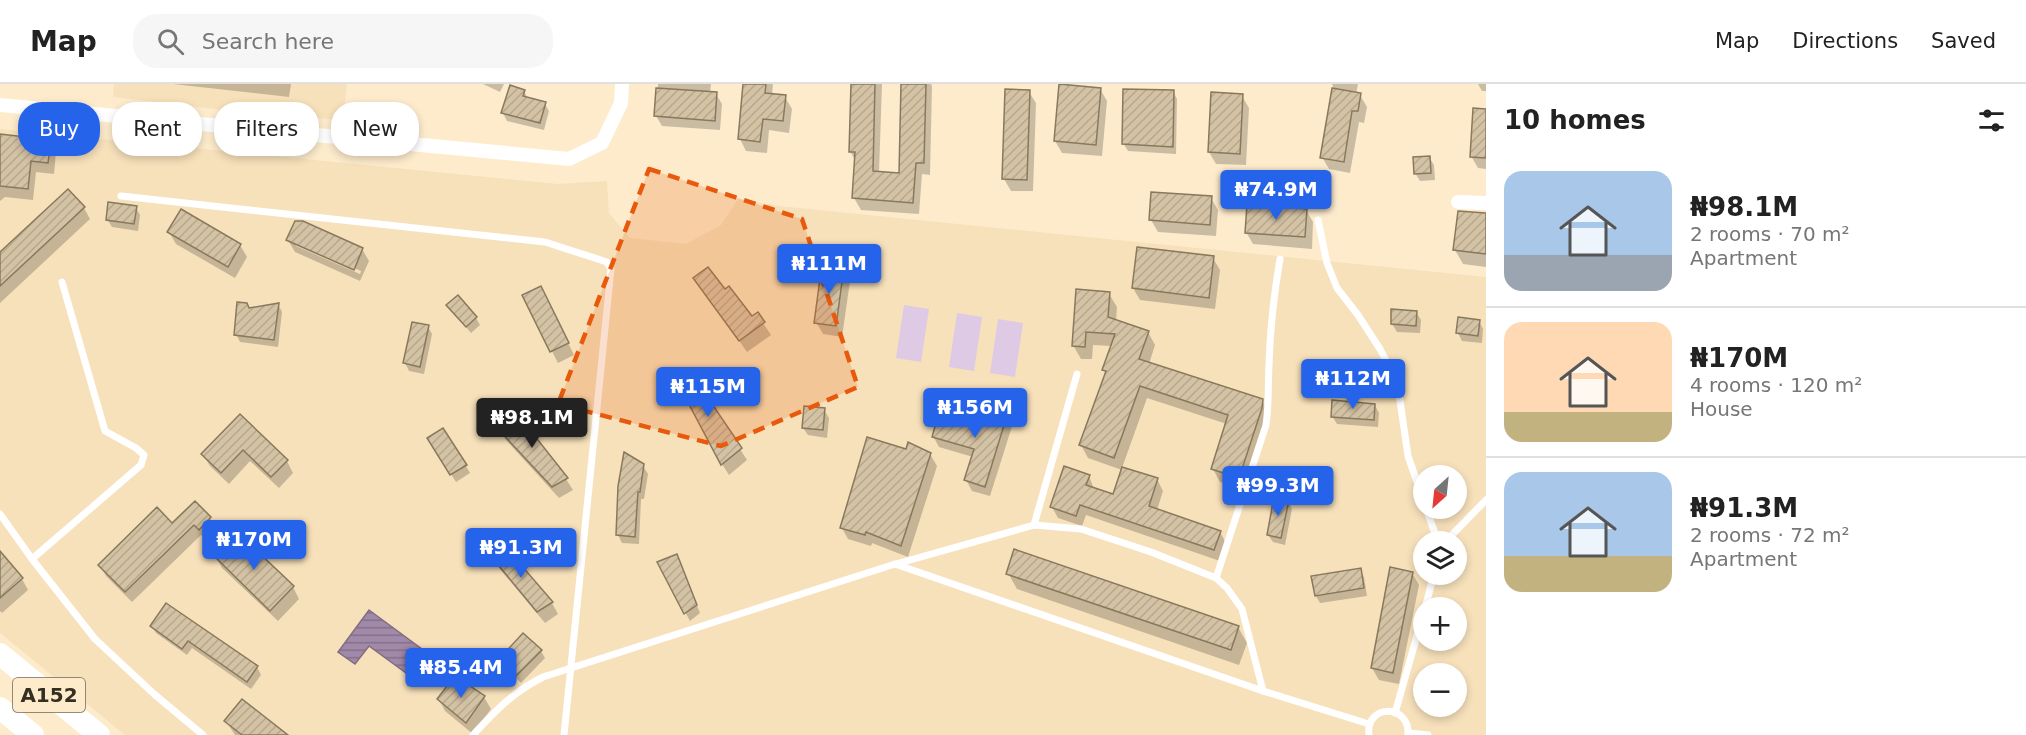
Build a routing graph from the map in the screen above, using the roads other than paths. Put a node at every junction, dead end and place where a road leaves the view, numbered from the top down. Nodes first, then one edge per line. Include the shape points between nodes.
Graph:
1 (622, 84) edge
2 (0, 105) edge
3 (121, 196) dead end
4 (1458, 202) dead end
5 (1486, 203) edge
6 (1318, 220) dead end
7 (1280, 259) dead end
8 (62, 282) dead end
9 (1077, 374) dead end
10 (1413, 470) edge
11 (1486, 500) edge
12 (0, 514) edge
13 (1034, 525) junction
14 (1456, 531) edge
15 (32, 559) junction
16 (895, 564) junction
17 (1216, 578) junction
18 (1413, 648) edge
19 (0, 654) edge
20 (570, 668) junction
21 (1263, 691) junction
22 (0, 708) edge
23 (1395, 713) junction
24 (1369, 724) junction
25 (1408, 734) edge
26 (33, 735) edge
27 (99, 735) edge
28 (203, 735) edge
29 (472, 735) edge
30 (564, 735) edge
31 (1369, 735) edge
32 (1428, 735) edge

1 - 2 street via 621,103 602,143 569,159
3 - 20 lane via 545,242 608,262
4 - 5 street
6 - 10 lane via 1337,288 1364,323 1393,374
7 - 17 lane via 1266,425
8 - 15 lane via 105,431 144,455 141,465
9 - 13 lane
11 - 14 lane
12 - 15 lane
13 - 16 lane
13 - 17 lane via 1081,529
15 - 28 lane via 95,639
16 - 20 lane
16 - 21 lane
17 - 21 lane via 1242,609
18 - 23 lane
19 - 27 main road, A152
20 - 29 lane via 523,687
20 - 30 lane
21 - 24 lane
22 - 26 main road, A152
23 - 24 lane via 1377,714
23 - 25 lane via 1405,721
24 - 31 lane
25 - 32 lane

